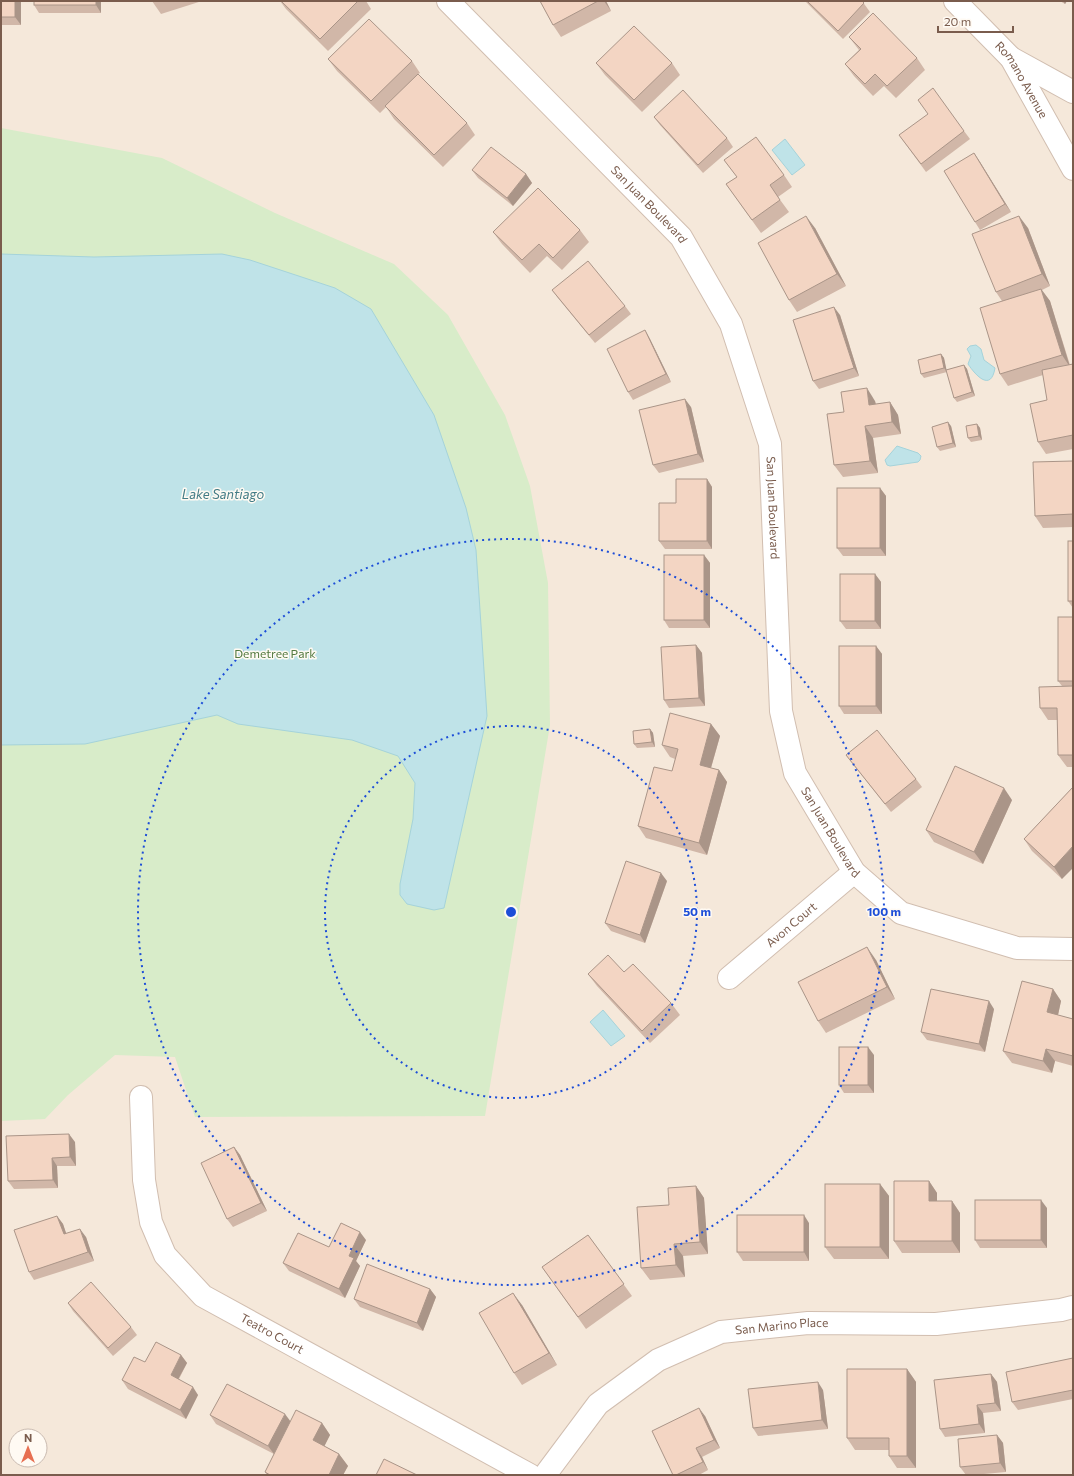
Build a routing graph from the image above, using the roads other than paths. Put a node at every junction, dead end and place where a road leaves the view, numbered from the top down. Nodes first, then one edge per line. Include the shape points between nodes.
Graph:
1 (448, 1) edge
2 (955, 1) edge
3 (1011, 58) junction
4 (1073, 92) edge
5 (1073, 169) edge
6 (854, 872) junction
7 (1073, 949) edge
8 (729, 978) dead end
9 (141, 1098) dead end
10 (1073, 1307) edge
11 (530, 1475) edge
12 (545, 1475) edge

1 - 6 street, San Juan Boulevard via 681,238 731,324 770,444 781,712 795,773
2 - 3 street, Romano Avenue
3 - 4 street
3 - 5 street, Romano Avenue
6 - 7 street, San Juan Boulevard via 901,913 1017,948
6 - 8 street, Avon Court
9 - 11 street, Teatro Court via 144,1180 151,1222 165,1255 204,1296
10 - 12 street, San Marino Place via 936,1324 808,1323 721,1332 658,1360 598,1404

